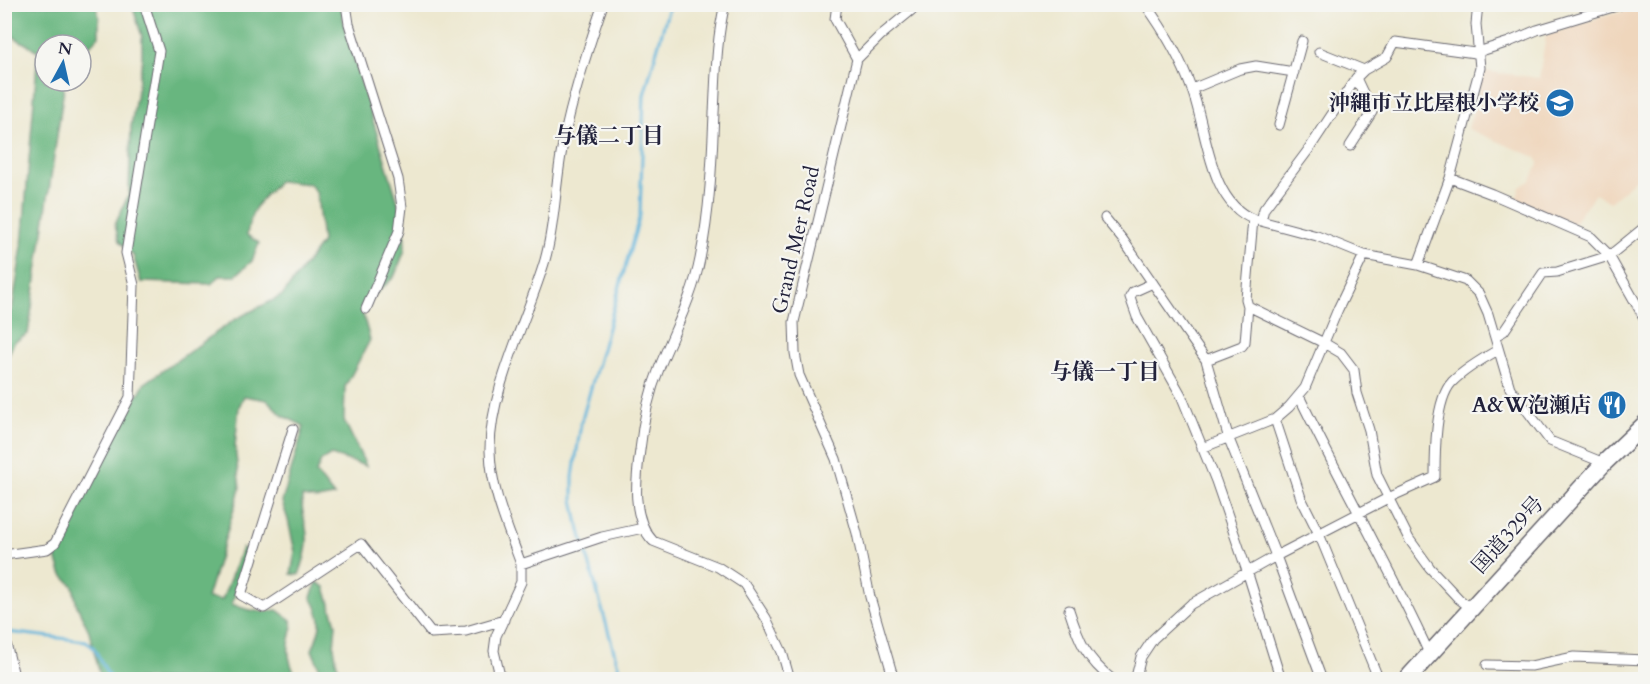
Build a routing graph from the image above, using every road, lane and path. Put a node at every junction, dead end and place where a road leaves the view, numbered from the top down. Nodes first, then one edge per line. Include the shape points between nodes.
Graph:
1 (144, 4) edge
2 (346, 4) edge
3 (603, 4) edge
4 (725, 4) edge
5 (837, 4) edge
6 (919, 4) edge
7 (1145, 4) edge
8 (1478, 4) edge
9 (1623, 4) edge
10 (1612, 6) edge
11 (1302, 41) dead end
12 (1479, 51) junction
13 (1319, 52) dead end
14 (857, 59) junction
15 (1364, 70) junction
16 (1294, 72) junction
17 (1356, 78) junction
18 (1192, 89) junction
19 (1279, 125) dead end
20 (1350, 146) dead end
21 (1450, 178) junction
22 (1105, 218) dead end
23 (1257, 220) junction
24 (1646, 226) edge
25 (1364, 255) junction
26 (1609, 256) junction
27 (1418, 265) junction
28 (1153, 283) junction
29 (1248, 306) junction
30 (366, 309) dead end
31 (1646, 321) edge
32 (1495, 336) junction
33 (1324, 343) junction
34 (1498, 350) junction
35 (1206, 360) junction
36 (1299, 396) junction
37 (1275, 419) junction
38 (1646, 423) edge
39 (293, 429) dead end
40 (1229, 439) junction
41 (1202, 448) junction
42 (1604, 463) junction
43 (1388, 498) junction
44 (1359, 515) junction
45 (643, 528) junction
46 (1319, 534) junction
47 (4, 555) edge
48 (1276, 556) junction
49 (521, 564) junction
50 (1247, 572) junction
51 (1472, 609) junction
52 (1069, 610) dead end
53 (504, 620) junction
54 (4, 635) edge
55 (1429, 653) junction
56 (1646, 660) edge
57 (1487, 665) dead end
58 (15, 680) edge
59 (501, 680) edge
60 (790, 680) edge
61 (894, 680) edge
62 (1113, 680) edge
63 (1132, 680) edge
64 (1281, 680) edge
65 (1322, 680) edge
66 (1379, 680) edge
67 (1406, 680) edge

1 - 47 street via 159,51 126,253 134,285 130,397 55,543 47,549
2 - 30 street via 398,179 402,207 399,231
3 - 49 street via 563,140 545,260 495,408 491,471
4 - 45 street via 716,63 712,159 700,260 659,368 643,424 638,470 638,515
5 - 14 street via 835,19
6 - 14 street
7 - 18 street via 1164,30
8 - 12 street
9 - 10 street
10 - 12 street
11 - 16 street
12 - 15 street via 1395,42 1387,57
12 - 21 street via 1480,68
13 - 15 street
14 - 61 street, Grand Mer Road via 802,282 794,322 795,353 799,375 836,459
15 - 17 street
16 - 18 street via 1256,66
16 - 19 street
17 - 20 street via 1372,112
17 - 23 street
18 - 23 street via 1219,187 1230,203 1245,216
21 - 26 street via 1591,237
21 - 27 street
22 - 28 street
23 - 25 street via 1317,236
23 - 29 street
24 - 26 street
25 - 27 street
25 - 33 street
26 - 31 street
26 - 32 street via 1542,273 1504,331
27 - 32 street via 1466,281 1479,294
28 - 35 street
28 - 41 street via 1130,297 1137,317 1181,395
29 - 33 street
29 - 35 street via 1242,346
32 - 34 street
33 - 36 street
33 - 43 street via 1341,353 1354,370 1377,475
34 - 42 street via 1510,388 1550,441
34 - 43 street via 1450,384 1440,411 1436,477
35 - 40 street
36 - 37 street
36 - 44 street
37 - 40 street
37 - 46 street via 1301,498
38 - 42 highway, 国道329号
39 - 53 street via 241,595 264,608 361,544 431,633 466,631
40 - 41 street
40 - 48 street
41 - 50 street
42 - 51 highway, 国道329号
43 - 44 street
43 - 51 street via 1409,539 1430,568
44 - 46 street
44 - 55 street
45 - 49 street
45 - 60 street via 653,541 718,567 744,584 782,652
46 - 48 street
46 - 66 street
48 - 50 street
48 - 65 street
49 - 53 street via 521,582
50 - 63 street via 1191,604 1153,639
50 - 64 street
51 - 55 highway, 国道329号
52 - 62 street via 1088,654
53 - 59 street via 494,651
54 - 58 street
55 - 67 highway, 国道329号
56 - 57 street via 1574,657 1531,666

